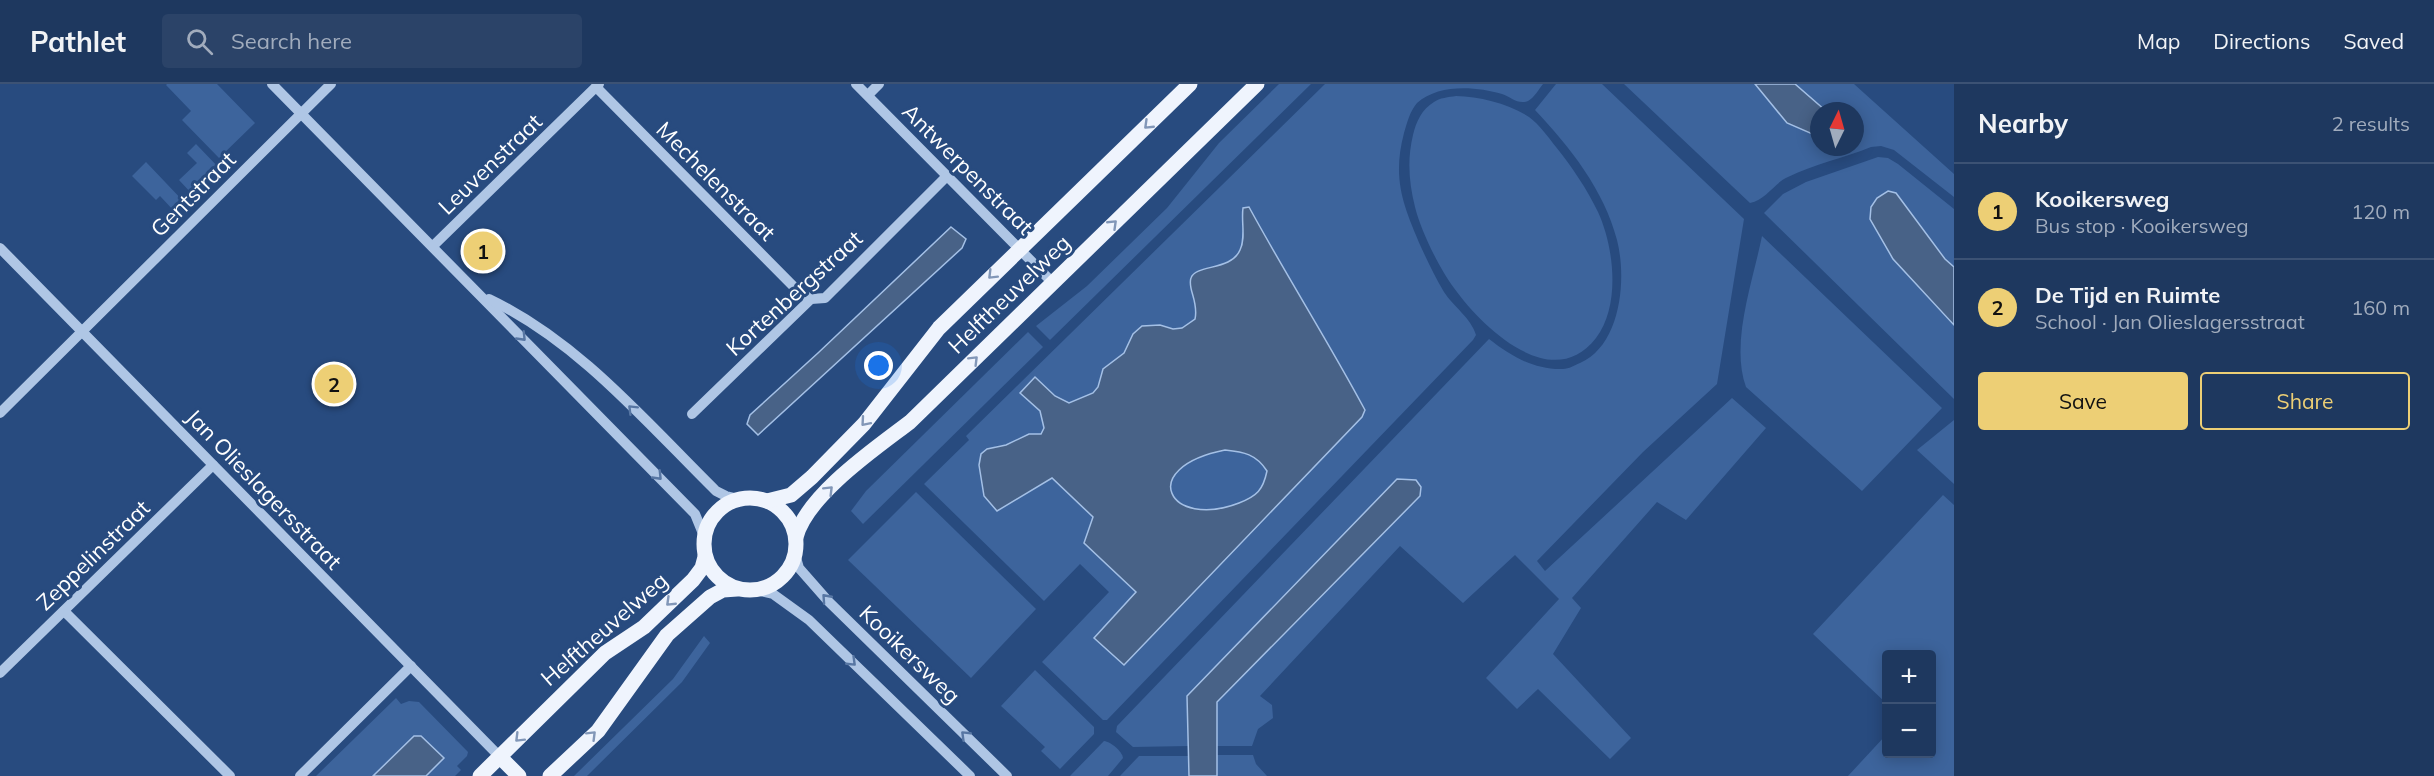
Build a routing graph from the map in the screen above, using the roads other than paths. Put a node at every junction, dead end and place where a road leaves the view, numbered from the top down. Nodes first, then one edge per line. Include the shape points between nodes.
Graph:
1 (272, 84) edge
2 (331, 84) edge
3 (856, 84) edge
4 (879, 84) edge
5 (1190, 84) edge
6 (1257, 84) edge
7 (598, 86) edge
8 (868, 95) junction
9 (302, 114) junction
10 (947, 176) junction
11 (433, 246) junction
12 (0, 248) edge
13 (1019, 248) junction
14 (1053, 282) junction
15 (481, 295) junction
16 (811, 299) junction
17 (83, 332) junction
18 (0, 413) edge
19 (692, 414) dead end
20 (213, 465) junction
21 (739, 499) junction
22 (767, 501) junction
23 (704, 536) junction
24 (796, 537) junction
25 (795, 554) junction
26 (705, 556) junction
27 (738, 589) junction
28 (757, 590) junction
29 (64, 610) junction
30 (411, 666) junction
31 (0, 673) edge
32 (500, 757) junction
33 (230, 776) edge
34 (300, 776) edge
35 (480, 776) edge
36 (519, 776) edge
37 (550, 776) edge
38 (970, 776) edge
39 (1007, 776) edge

1 - 9 street
2 - 9 street, Gentstraat
3 - 8 street, Antwerpenstraat
4 - 8 street
5 -> 13 main road, Helftheuvelweg
14 -> 6 main road, Helftheuvelweg
7 - 11 street, Leuvenstraat
7 - 16 street, Mechelenstraat via 799,292
8 - 10 street, Antwerpenstraat
9 - 11 street
9 - 17 street, Gentstraat
10 - 13 street, Antwerpenstraat
10 - 16 street, Kortenbergstraat via 825,298
11 - 15 street
12 - 17 street, Jan Olieslagersstraat
13 - 14 street, Antwerpenstraat
13 -> 22 main road, Helftheuvelweg via 939,328 864,424 791,495
24 -> 14 main road, Helftheuvelweg via 799,524 826,492 856,463 910,422
21 -> 15 street via 716,491 579,356 509,308
15 -> 23 street via 695,514
16 - 19 street, Kortenbergstraat
17 - 18 street, Gentstraat
17 - 20 street, Jan Olieslagersstraat
20 - 29 street, Zeppelinstraat
20 - 30 street, Jan Olieslagersstraat
21 - 22 main road
21 - 23 main road via 712,516
22 - 24 main road via 783,512
23 - 26 main road
24 - 25 main road
25 - 28 main road via 788,570 777,581
39 -> 25 street, Kooikersweg via 828,601 799,568
26 - 27 main road via 718,577
26 -> 32 main road, Helftheuvelweg via 693,580 644,627 605,653
27 - 28 main road
37 -> 27 main road, Helftheuvelweg via 598,730 667,635 710,597 723,590
28 -> 38 street, Kooikersweg via 772,594 808,620
29 - 31 street, Zeppelinstraat
29 - 33 street
30 - 32 street, Jan Olieslagersstraat
30 - 34 street
32 - 35 main road, Helftheuvelweg
32 - 36 main road

